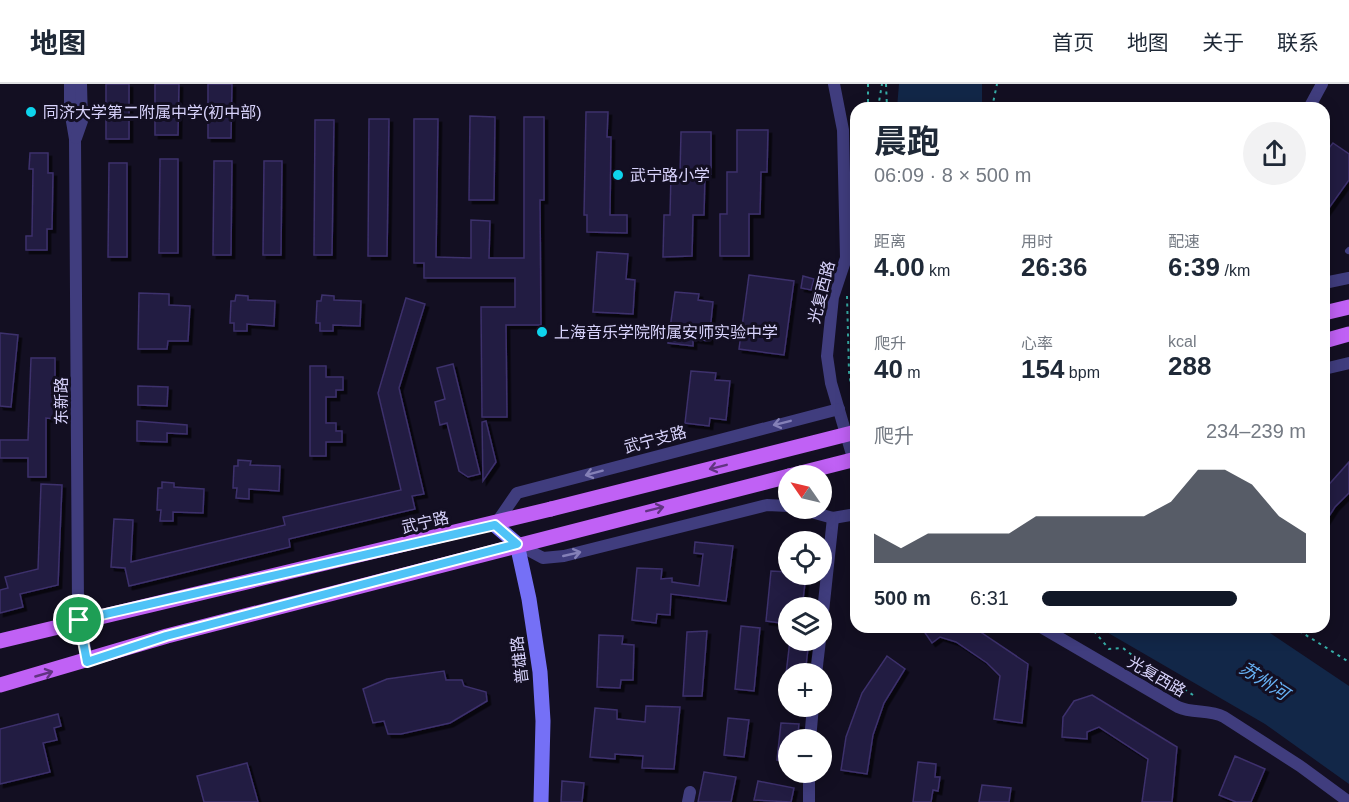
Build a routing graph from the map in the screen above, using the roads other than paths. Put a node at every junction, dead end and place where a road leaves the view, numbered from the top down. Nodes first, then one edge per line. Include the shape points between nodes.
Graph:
1 (70, 84) edge
2 (81, 84) edge
3 (834, 84) edge
4 (1322, 84) edge
5 (1312, 102) edge
6 (75, 139) junction
7 (1349, 278) edge
8 (1330, 282) edge
9 (1349, 307) edge
10 (1330, 312) edge
11 (1349, 334) edge
12 (1330, 339) edge
13 (1349, 363) edge
14 (1330, 368) edge
15 (839, 409) junction
16 (850, 434) edge
17 (850, 447) edge
18 (850, 461) edge
19 (832, 465) edge
20 (778, 479) edge
21 (778, 506) edge
22 (850, 515) edge
23 (833, 518) joint
24 (495, 525) junction
25 (517, 544) junction
26 (825, 597) edge
27 (79, 620) junction
28 (1051, 633) edge
29 (0, 641) edge
30 (87, 662) junction
31 (0, 686) edge
32 (809, 783) edge
33 (541, 802) edge
34 (809, 802) edge
35 (1349, 802) edge

1 - 6 street, 东新路
2 - 6 street, 东新路 via 82,121
3 - 15 street, 光复西路 via 843,130 846,258 833,297 826,347
4 - 5 street
6 - 27 street, 东新路
7 - 8 street
9 - 10 main road
11 - 12 main road
13 - 14 street
15 - 17 street, 光复西路
15 -> 24 street, 武宁支路 via 517,493
16 -> 24 main road, 武宁路, bridge
18 - 19 main road, bridge
25 -> 20 main road
25 -> 21 street via 543,558 564,556 767,505
22 - 23 street
23 - 26 street
24 - 25 main road
24 - 27 main road, 武宁路
25 - 30 main road via 166,636
25 - 33 main road, 普雄路 via 540,672
27 - 29 main road, 武宁路
27 - 30 street, 东新路
28 - 35 street, 光复西路 via 1185,711 1216,712
31 -> 30 main road
32 - 34 street

